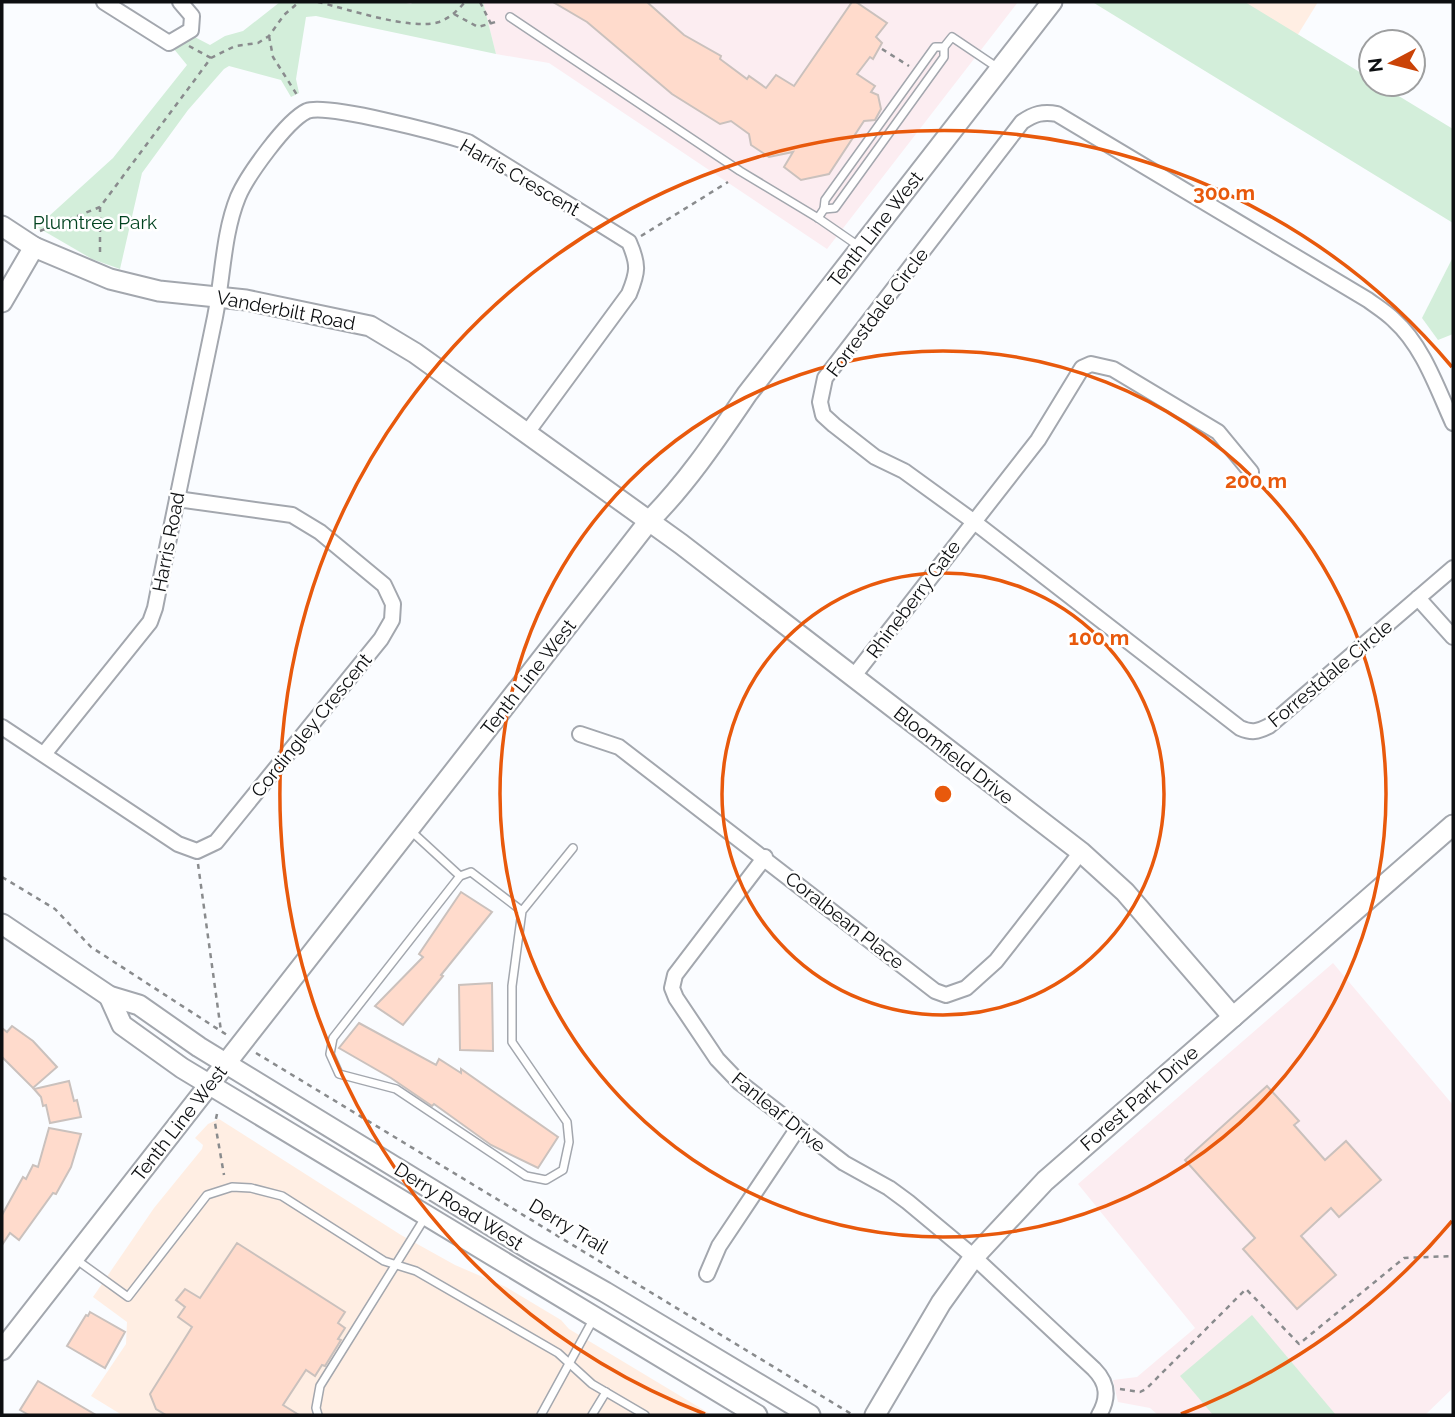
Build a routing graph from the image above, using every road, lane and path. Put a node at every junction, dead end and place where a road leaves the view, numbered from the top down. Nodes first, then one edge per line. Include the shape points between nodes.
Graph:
1 (104, 2) edge
2 (180, 2) edge
3 (299, 2) edge
4 (318, 2) edge
5 (465, 2) edge
6 (480, 2) edge
7 (1052, 2) edge
8 (454, 14) junction
9 (510, 16) joint
10 (491, 24) junction
11 (270, 36) junction
12 (178, 40) junction
13 (944, 47) junction
14 (883, 49) dead end
15 (211, 58) junction
16 (999, 69) junction
17 (917, 72) junction
18 (307, 111) junction
19 (728, 182) dead end
20 (100, 207) junction
21 (824, 209) junction
22 (817, 218) junction
23 (2, 226) edge
24 (629, 242) junction
25 (28, 243) junction
26 (860, 248) junction
27 (100, 275) junction
28 (219, 296) junction
29 (2, 302) edge
30 (1453, 423) edge
31 (526, 434) junction
32 (1251, 472) dead end
33 (177, 499) junction
34 (649, 521) junction
35 (973, 521) junction
36 (1453, 568) edge
37 (1418, 598) junction
38 (1453, 637) edge
39 (853, 677) junction
40 (2, 727) edge
41 (580, 734) dead end
42 (44, 754) junction
43 (1453, 825) edge
44 (410, 830) junction
45 (573, 848) dead end
46 (197, 850) junction
47 (1081, 852) junction
48 (765, 857) junction
49 (460, 876) junction
50 (2, 877) edge
51 (522, 911) junction
52 (2, 924) edge
53 (109, 996) junction
54 (1233, 1017) junction
55 (270, 1061) dead end
56 (225, 1063) junction
57 (209, 1085) junction
58 (217, 1114) dead end
59 (797, 1128) junction
60 (225, 1175) dead end
61 (426, 1215) junction
62 (1453, 1256) edge
63 (974, 1257) junction
64 (74, 1258) junction
65 (395, 1264) junction
66 (707, 1274) dead end
67 (595, 1317) junction
68 (2, 1350) edge
69 (570, 1365) junction
70 (1117, 1389) dead end
71 (606, 1392) junction
72 (318, 1415) edge
73 (541, 1415) edge
74 (592, 1415) edge
75 (645, 1415) edge
76 (757, 1415) edge
77 (810, 1415) edge
78 (852, 1415) edge
79 (875, 1415) edge
80 (1099, 1415) edge

1 - 12 street via 169,43
2 - 12 street via 192,16 191,30
3 - 11 path
4 - 8 path via 418,25
5 - 8 path
6 - 10 path
7 - 16 street, Tenth Line West
8 - 10 path via 478,27
9 - 10 path
9 - 22 lane
11 - 15 path
11 - 18 path via 272,57
12 - 15 path
13 - 16 lane via 952,37
13 - 17 lane via 935,47
13 - 21 lane via 944,58 835,208
14 - 17 path
15 - 20 path
16 - 26 street, Tenth Line West
17 - 21 lane via 825,200
18 - 24 street, Harris Crescent via 331,110 468,142
18 - 28 street via 290,123 245,182 231,217
19 - 24 path
20 - 25 path via 58,223
20 - 27 path
21 - 22 lane
22 - 26 lane
23 - 25 street, Vanderbilt Road
24 - 31 street via 638,273 629,294
25 - 27 street, Vanderbilt Road
25 - 29 street
26 - 34 street, Tenth Line West
27 - 28 street, Vanderbilt Road via 159,291
28 - 31 street, Vanderbilt Road via 370,326
28 - 33 street, Harris Road
30 - 35 street, Forrestdale Circle via 1426,363 1395,320 1057,114 1040,113 1022,122 825,378 821,390 823,415 834,425
31 - 34 street, Vanderbilt Road
32 - 35 street, Rhineberry Gate via 1218,432 1113,369 1091,364 1082,368 1038,440
33 - 42 street, Harris Road via 150,622
33 - 46 street, Cordingley Crescent via 292,515 384,585 393,604 392,620 381,639 216,842
34 - 39 street, Bloomfield Drive
34 - 44 street, Tenth Line West
35 - 37 street, Forrestdale Circle via 1250,733 1269,726
35 - 39 street, Rhineberry Gate
36 - 37 street, Forrestdale Circle
37 - 38 street
39 - 47 street, Bloomfield Drive
40 - 42 street
41 - 48 street, Coralbean Place via 619,747
42 - 46 street via 178,844
43 - 54 street, Forest Park Drive
44 - 49 lane
44 - 56 street, Tenth Line West
45 - 51 lane
46 - 50 path via 223,1032 92,947 55,909
47 - 48 street, Coralbean Place via 996,961 966,988 946,995
47 - 54 street, Bloomfield Drive via 1125,892
48 - 59 street, Fanleaf Drive via 675,975 672,988 722,1065
49 - 51 lane via 471,872
49 - 51 lane via 333,1038 330,1054 339,1074 396,1089 526,1176 546,1180 563,1170 569,1142 567,1122 512,1042 512,986
52 - 53 street, Derry Road West
53 - 56 street, Derry Road West via 139,1005
53 - 57 street, Derry Road West via 122,1025
54 - 63 street, Forest Park Drive via 1054,1172
55 - 78 path, Derry Trail
56 - 57 street, Tenth Line West
56 - 77 street, Derry Road West
57 - 61 street, Derry Road West
57 - 64 street, Tenth Line West
58 - 60 path
59 - 63 street, Fanleaf Drive via 844,1163 889,1188
59 - 66 street via 719,1246
61 - 65 lane
61 - 67 street, Derry Road West
62 - 70 path via 1404,1258 1298,1344 1246,1289 1146,1389
63 - 79 street, Forest Park Drive via 941,1303
63 - 80 street, Fanleaf Drive via 1101,1377 1106,1390
64 - 65 lane via 128,1297 207,1195 244,1186 282,1196 384,1262
64 - 68 street, Tenth Line West
65 - 69 lane via 416,1271 558,1353
65 - 72 lane via 320,1386
67 - 69 lane
67 - 76 street, Derry Road West
69 - 71 lane
69 - 73 lane
71 - 74 lane
71 - 75 lane

